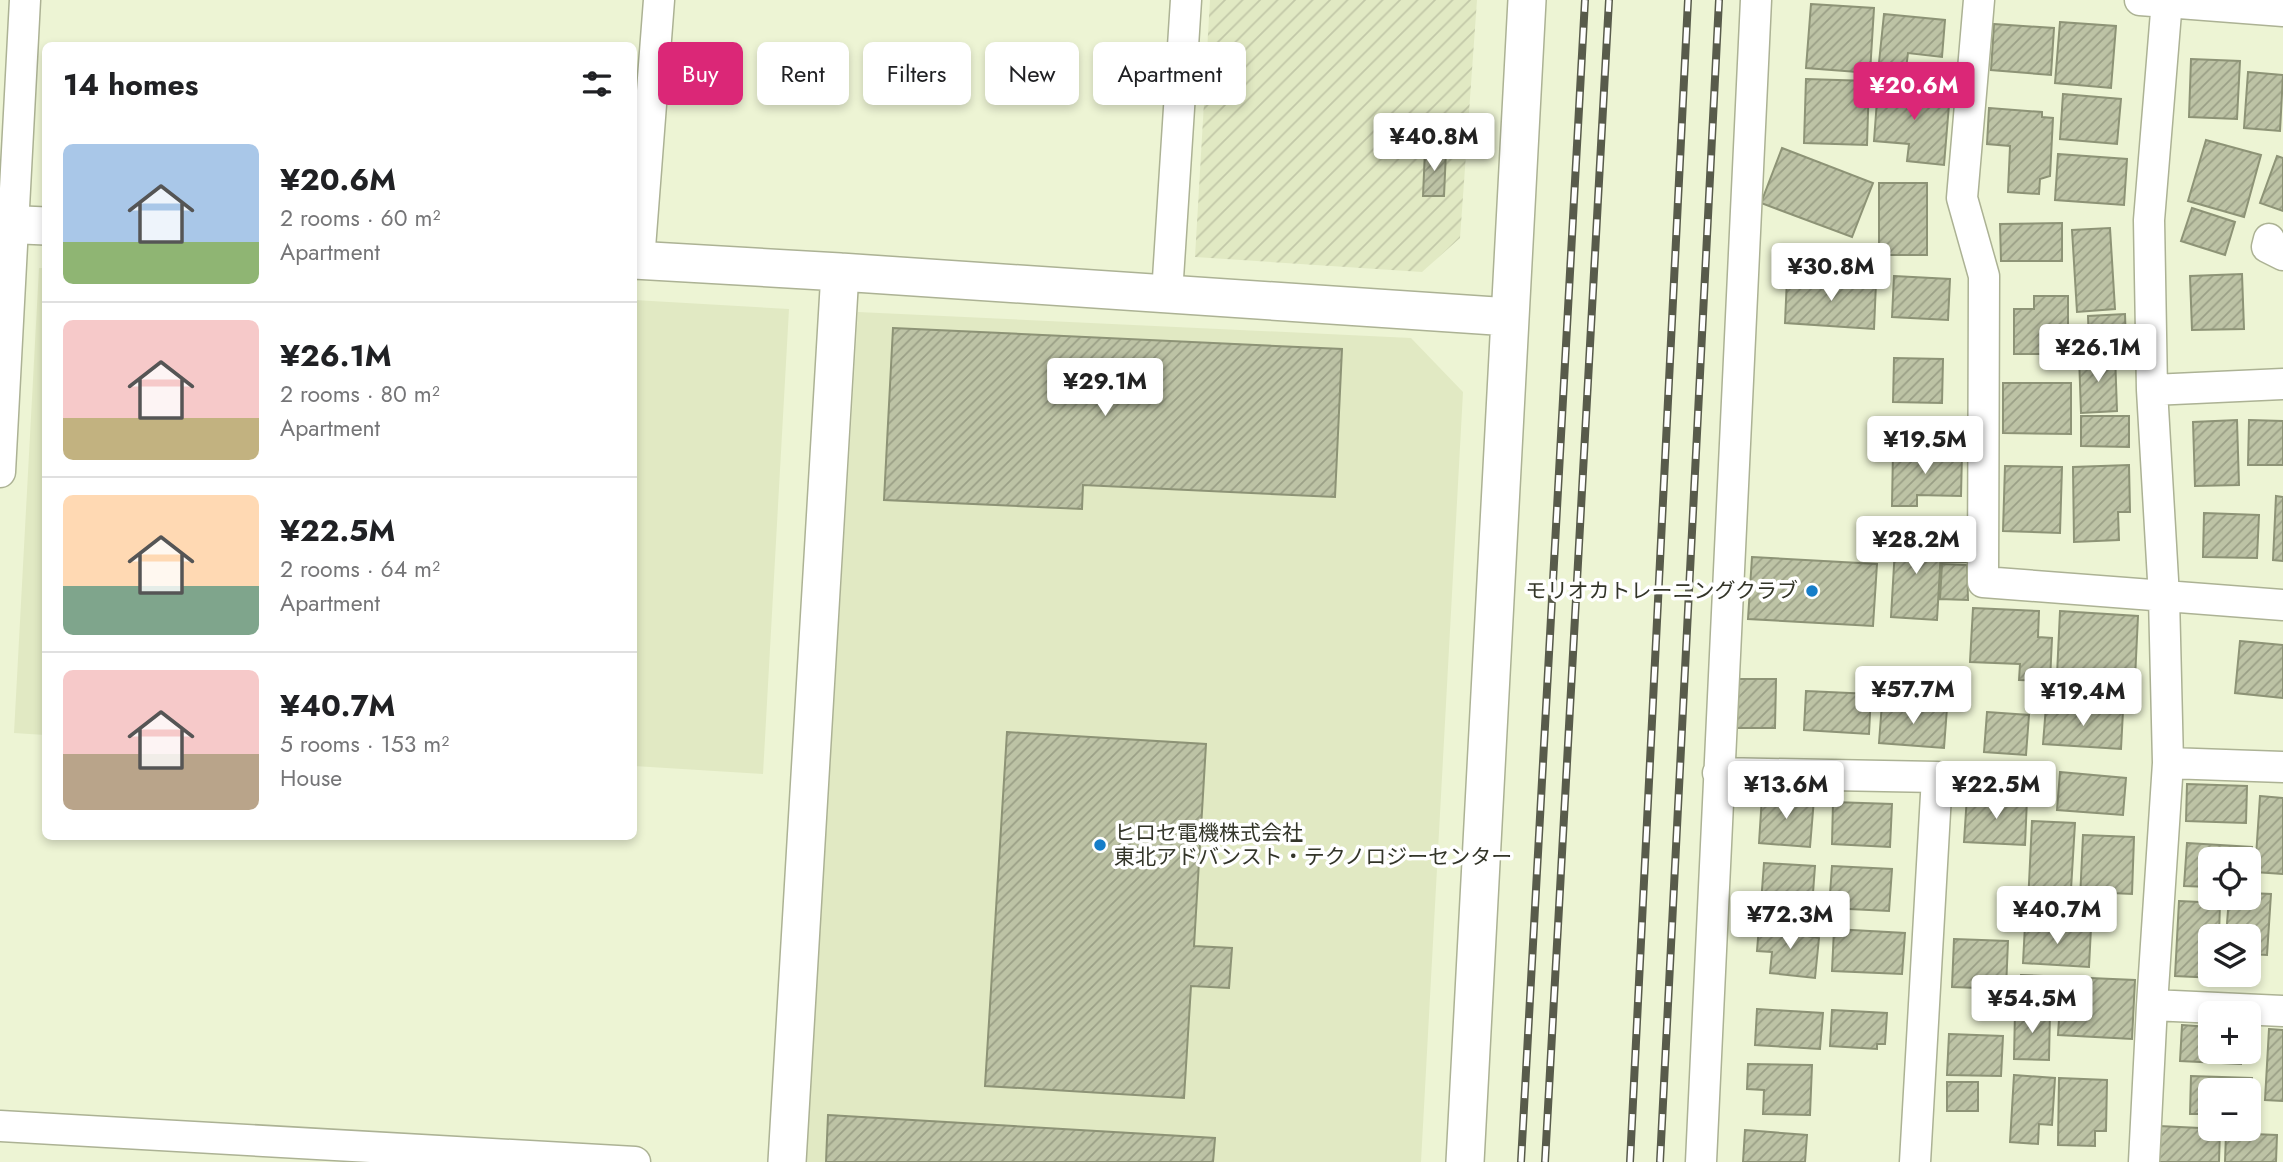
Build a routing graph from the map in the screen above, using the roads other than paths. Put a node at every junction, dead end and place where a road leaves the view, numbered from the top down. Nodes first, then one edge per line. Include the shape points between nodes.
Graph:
1 (25, 0) edge
2 (659, 0) edge
3 (1186, 0) edge
4 (1527, 0) edge
5 (1756, 0) edge
6 (1979, 0) edge
7 (2158, 1) edge
8 (2283, 10) edge
9 (20, 225) edge
10 (637, 250) edge
11 (637, 261) edge
12 (840, 272) junction
13 (1167, 294) junction
14 (1510, 317) junction
15 (2283, 384) edge
16 (2151, 390) junction
17 (0, 472) edge
18 (2164, 597) junction
19 (2283, 605) edge
20 (2168, 763) junction
21 (2283, 768) edge
22 (1718, 773) junction
23 (2151, 1005) junction
24 (2283, 1011) edge
25 (0, 1126) edge
26 (635, 1162) edge
27 (788, 1162) edge
28 (1465, 1162) edge
29 (1701, 1162) edge
30 (1916, 1162) edge
31 (2144, 1162) edge

1 - 9 street
2 - 10 street
3 - 13 street
4 - 14 street
5 - 22 street
6 - 18 street via 1962,198 1984,276 1983,582
7 - 8 street
7 - 16 street via 2149,220
9 - 17 street
11 - 12 street
12 - 13 street
12 - 27 street
13 - 14 street
14 - 28 street
15 - 16 street
16 - 18 street
18 - 19 street
18 - 20 street
20 - 21 street
20 - 23 street
22 - 29 street
22 - 30 street via 1937,777
23 - 24 street
23 - 31 street
25 - 26 street

